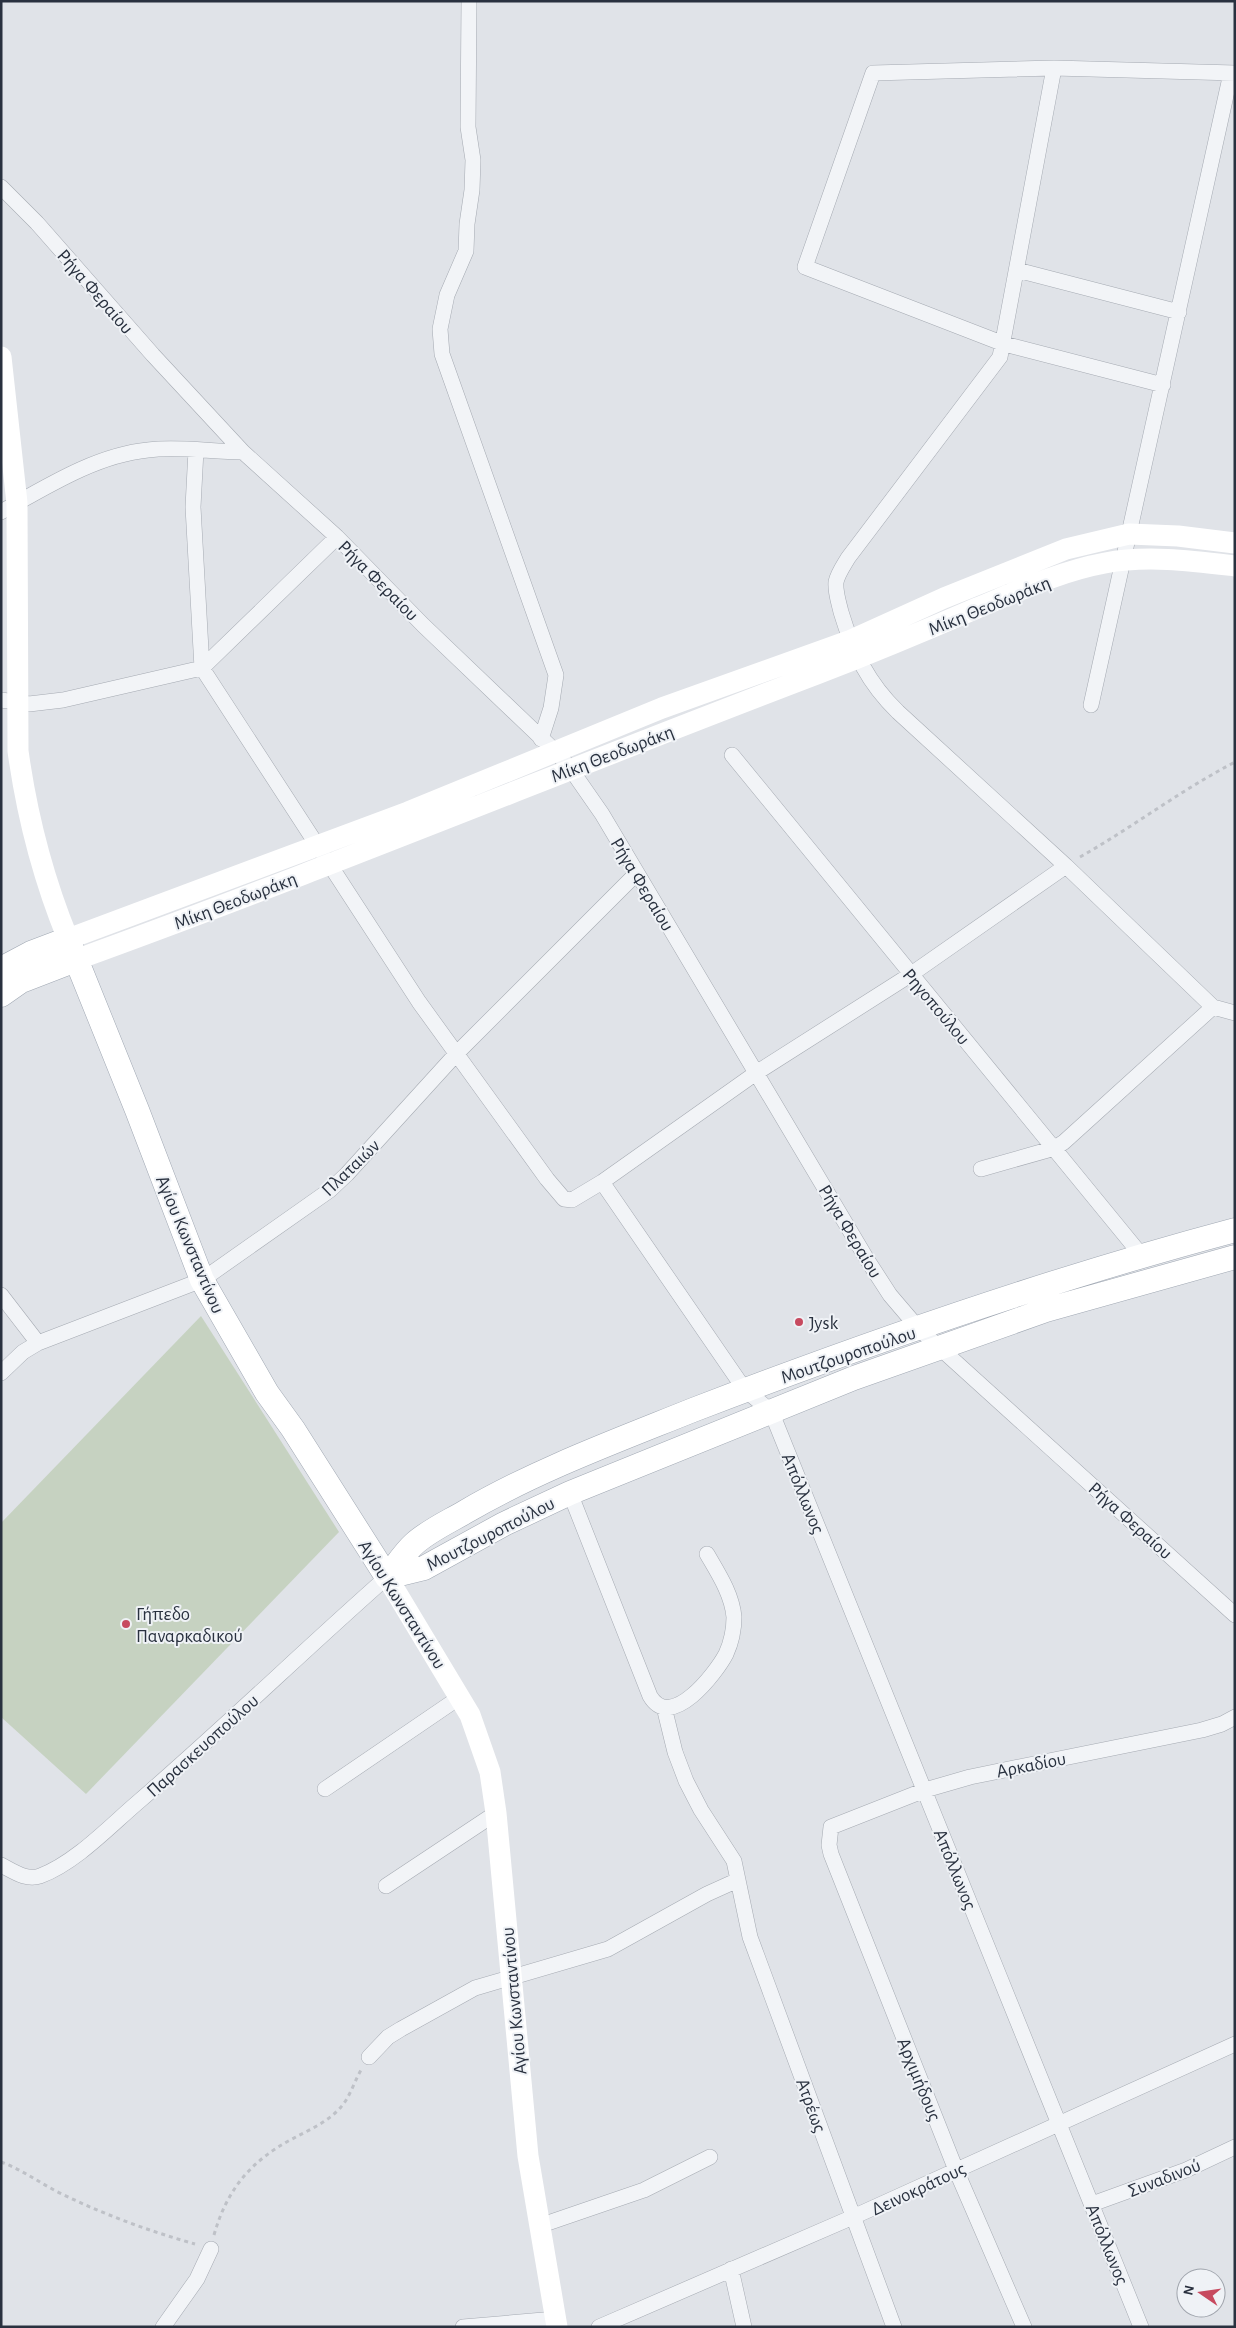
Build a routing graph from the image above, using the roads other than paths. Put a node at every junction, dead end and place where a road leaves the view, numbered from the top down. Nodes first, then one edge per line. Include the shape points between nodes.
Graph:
1 (469, 1) edge
2 (1054, 68) junction
3 (1233, 73) edge
4 (1, 187) edge
5 (1017, 270) junction
6 (1179, 312) junction
7 (1004, 344) junction
8 (1, 358) edge
9 (1163, 385) junction
10 (196, 450) junction
11 (243, 452) junction
12 (9, 507) edge
13 (1129, 534) junction
14 (337, 536) junction
15 (1235, 543) edge
16 (1123, 560) junction
17 (1235, 566) edge
18 (853, 649) junction
19 (202, 668) junction
20 (9, 702) edge
21 (1091, 705) dead end
22 (548, 745) junction
23 (732, 755) dead end
24 (570, 768) junction
25 (317, 846) junction
26 (329, 865) junction
27 (1066, 866) junction
28 (636, 874) junction
29 (73, 949) junction
30 (1, 969) edge
31 (910, 975) junction
32 (1, 995) edge
33 (1213, 1007) junction
34 (1235, 1013) edge
35 (457, 1053) junction
36 (756, 1073) junction
37 (1055, 1148) junction
38 (981, 1169) dead end
39 (602, 1182) junction
40 (1235, 1230) edge
41 (1142, 1256) junction
42 (1235, 1257) edge
43 (202, 1280) junction
44 (1, 1295) edge
45 (919, 1328) junction
46 (38, 1343) junction
47 (940, 1346) junction
48 (1, 1373) edge
49 (745, 1390) junction
50 (771, 1411) junction
51 (570, 1493) junction
52 (707, 1554) dead end
53 (387, 1576) junction
54 (1234, 1612) edge
55 (460, 1697) junction
56 (664, 1707) junction
57 (1235, 1717) edge
58 (325, 1788) dead end
59 (924, 1790) junction
60 (496, 1813) junction
61 (831, 1827) joint
62 (1, 1865) edge
63 (738, 1880) junction
64 (386, 1886) dead end
65 (510, 1976) junction
66 (1235, 2044) edge
67 (369, 2057) road end
68 (1059, 2124) junction
69 (1235, 2147) edge
70 (710, 2156) dead end
71 (956, 2170) junction
72 (1092, 2204) junction
73 (853, 2217) junction
74 (539, 2226) junction
75 (211, 2249) road end
76 (731, 2269) junction
77 (556, 2323) edge
78 (163, 2327) edge
79 (463, 2327) edge
80 (599, 2327) edge
81 (744, 2327) edge
82 (894, 2327) edge
83 (1024, 2327) edge
84 (1141, 2327) edge

1 - 22 street via 468,127 473,160 472,190 466,251 447,295 440,330 442,354 556,675
2 - 3 street
2 - 5 street
2 - 7 street via 873,73 805,267
3 - 6 street
4 - 11 street, Ρήγα Φεραίου
5 - 6 street
5 - 7 street
6 - 9 street
7 - 9 street
7 - 18 street via 995,367 839,572 836,594
8 - 12 street
9 - 13 street
10 - 11 street
10 - 12 street via 158,449 116,456
10 - 19 street via 193,507
11 - 14 street, Ρήγα Φεραίου
12 - 20 street
13 - 15 street, Μίκη Θεοδωράκη
13 - 16 street
13 - 18 street, Μίκη Θεοδωράκη via 1042,558
14 - 19 street
14 - 22 street, Ρήγα Φεραίου via 423,625
16 - 17 street, Μίκη Θεοδωράκη via 1175,560
16 - 18 street, Μίκη Θεοδωράκη via 1033,585
16 - 21 street
18 - 22 street, Μίκη Θεοδωράκη
18 - 24 street, Μίκη Θεοδωράκη
18 - 27 street via 884,699
19 - 20 street via 63,700
19 - 25 street
20 - 29 street via 38,853
22 - 24 street, Ρήγα Φεραίου
22 - 25 street, Μίκη Θεοδωράκη
23 - 31 street, Ρηγοπούλου
24 - 26 street, Μίκη Θεοδωράκη
24 - 28 street, Ρήγα Φεραίου via 602,814
25 - 26 street
25 - 29 street, Μίκη Θεοδωράκη
26 - 29 street, Μίκη Θεοδωράκη
26 - 35 street via 419,1002
27 - 31 street
27 - 33 street
28 - 35 street, Πλαταιών
28 - 36 street, Ρήγα Φεραίου
29 - 30 main road, Μίκη Θεοδωράκη via 31,953
29 - 32 main road, Μίκη Θεοδωράκη
29 - 43 main road, Αγίου Κωνσταντίνου
31 - 36 street
31 - 37 street, Ρηγοπούλου
33 - 34 street
33 - 37 street
35 - 39 street via 546,1179 564,1199 572,1200
35 - 43 street, Πλαταιών via 330,1190
36 - 39 street
36 - 45 street, Ρήγα Φεραίου via 878,1277
37 - 38 street
37 - 41 street, Ρηγοπούλου
39 - 49 street
40 - 41 main road, Μουτζουροπούλου
41 - 45 main road, Μουτζουροπούλου via 1062,1279
42 - 47 main road, Μουτζουροπούλου via 1099,1293
43 - 46 street, Πλαταιών
43 - 53 main road, Αγίου Κωνσταντίνου via 267,1393
44 - 46 street
45 - 47 street, Ρήγα Φεραίου
45 - 49 main road, Μουτζουροπούλου
46 - 48 street, Πλαταιών
47 - 50 main road, Μουτζουροπούλου
47 - 54 street, Ρήγα Φεραίου
49 - 50 street
49 - 53 main road, Μουτζουροπούλου via 546,1470 480,1504 413,1545
50 - 51 main road, Μουτζουροπούλου
50 - 59 street, Απόλλωνος
51 - 53 main road, Μουτζουροπούλου via 504,1524 424,1568
51 - 56 street via 650,1696 653,1702
52 - 56 street via 730,1600 734,1617 732,1636 726,1654 700,1690 679,1705
53 - 55 street, Αγίου Κωνσταντίνου
53 - 62 street, Παρασκευοπούλου via 191,1757 86,1847 39,1876 21,1876
55 - 58 street
55 - 60 street, Αγίου Κωνσταντίνου via 484,1753
56 - 63 street, Ατρέως via 686,1781 734,1861
57 - 59 street, Αρκαδίου via 1202,1730 970,1777
59 - 61 street, Αρκαδίου
59 - 68 street, Απόλλωνος
60 - 64 street
60 - 65 street, Αγίου Κωνσταντίνου
61 - 71 street, Αρχιμήδους via 831,1854
63 - 65 street via 608,1949
63 - 73 street, Ατρέως via 750,1937
65 - 67 street via 475,1988 401,2028
65 - 74 street, Αγίου Κωνσταντίνου via 526,2140
66 - 68 street, Δεινοκράτους
68 - 71 street, Δεινοκράτους
68 - 72 street, Απόλλωνος
69 - 72 street, Συναδινού via 1186,2170
70 - 74 street via 644,2190
71 - 73 street, Δεινοκράτους
71 - 83 street, Αρχιμήδους
72 - 84 street, Απόλλωνος
73 - 76 street, Δεινοκράτους
73 - 82 street, Ατρέως
74 - 77 street, Αγίου Κωνσταντίνου
75 - 78 street via 197,2279
76 - 80 street, Δεινοκράτους
76 - 81 street
77 - 79 street

